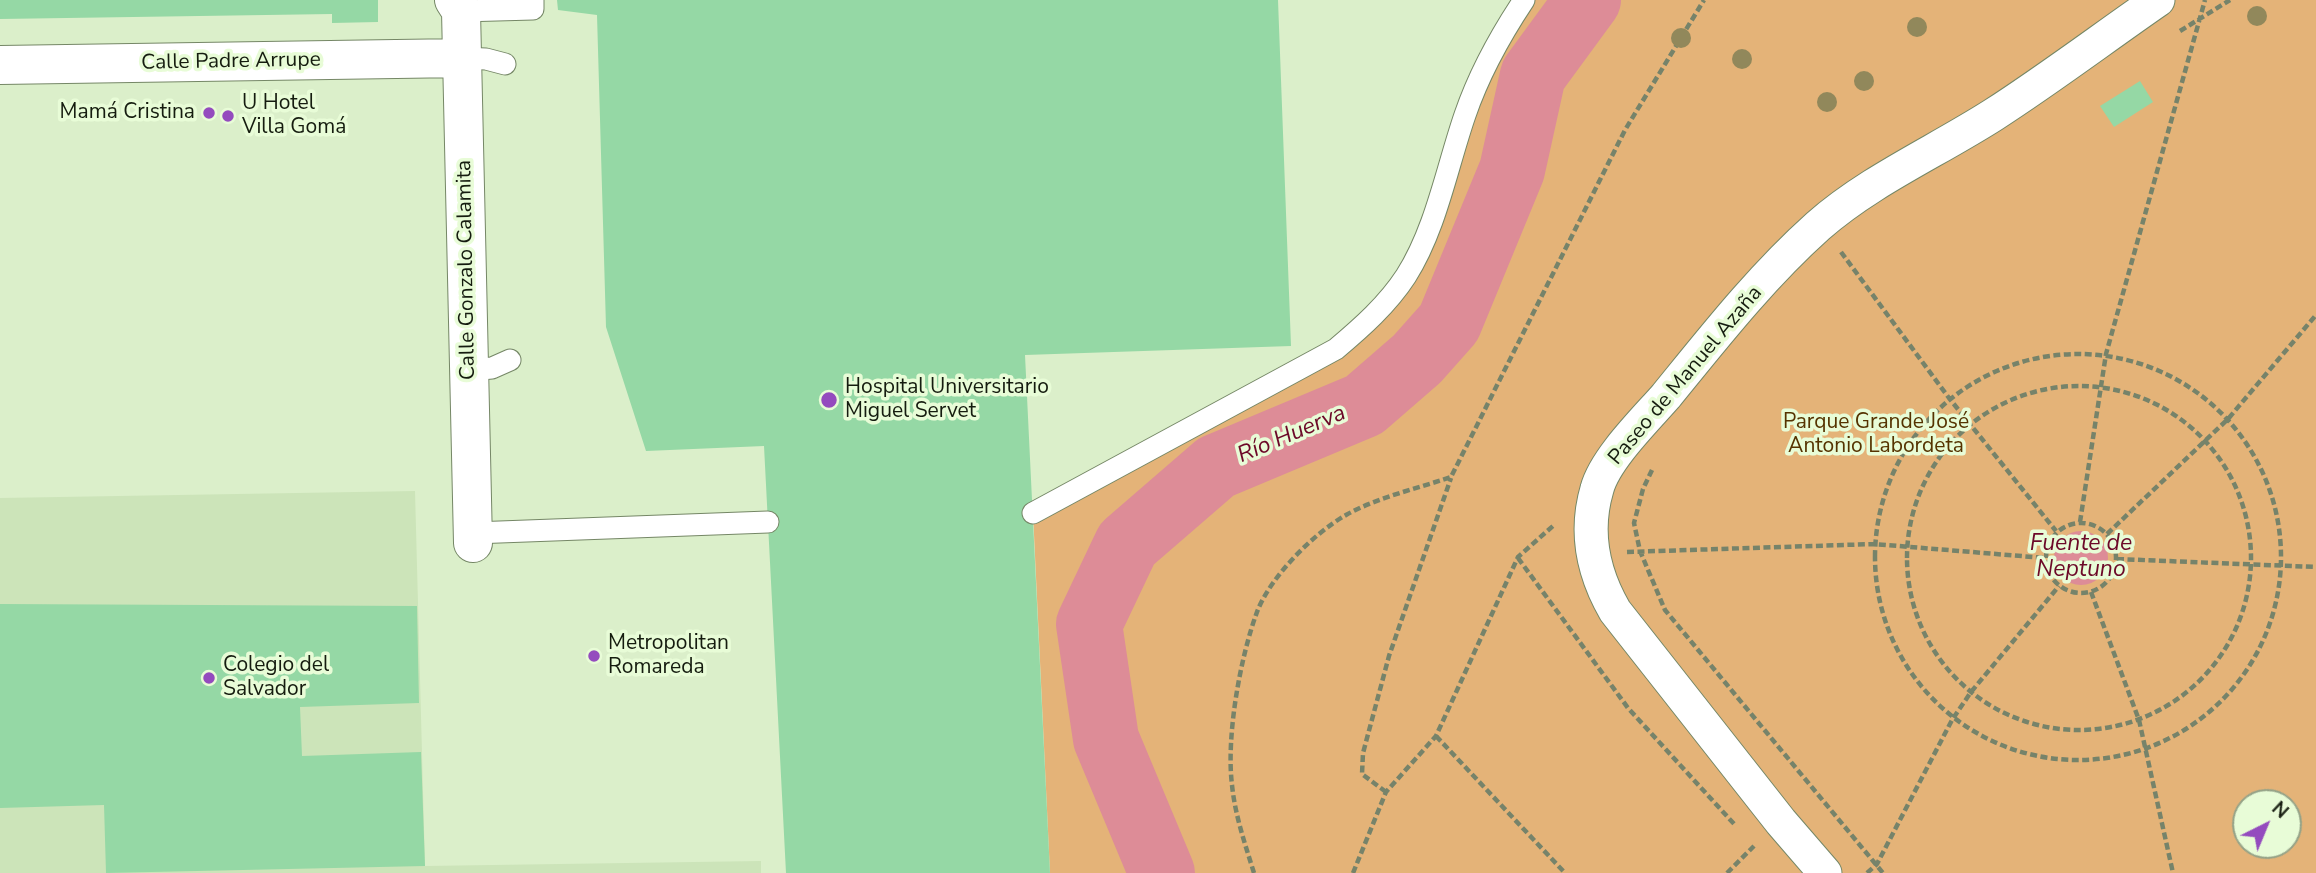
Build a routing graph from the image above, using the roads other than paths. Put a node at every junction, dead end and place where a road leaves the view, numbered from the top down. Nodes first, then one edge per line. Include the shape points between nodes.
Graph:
1 (533, 0) edge
2 (1524, 0) edge
3 (2158, 0) edge
4 (460, 4) edge
5 (463, 58) junction
6 (505, 64) dead end
7 (0, 65) edge
8 (510, 360) dead end
9 (469, 370) junction
10 (1033, 513) dead end
11 (768, 523) dead end
12 (473, 538) joint
13 (1825, 873) edge

1 - 4 lane via 533,9
2 - 10 lane via 1488,59 1424,241 1377,314 1336,349
3 - 13 street, Paseo de Manuel Azaña via 1994,114 1820,224 1716,335 1616,455 1597,487 1591,520 1592,557 1615,611
4 - 5 street, Calle Gonzalo Calamita
5 - 6 lane
5 - 7 street, Calle Padre Arrupe
5 - 9 street, Calle Gonzalo Calamita
8 - 9 lane via 492,368
9 - 12 street, Calle Gonzalo Calamita
11 - 12 lane

